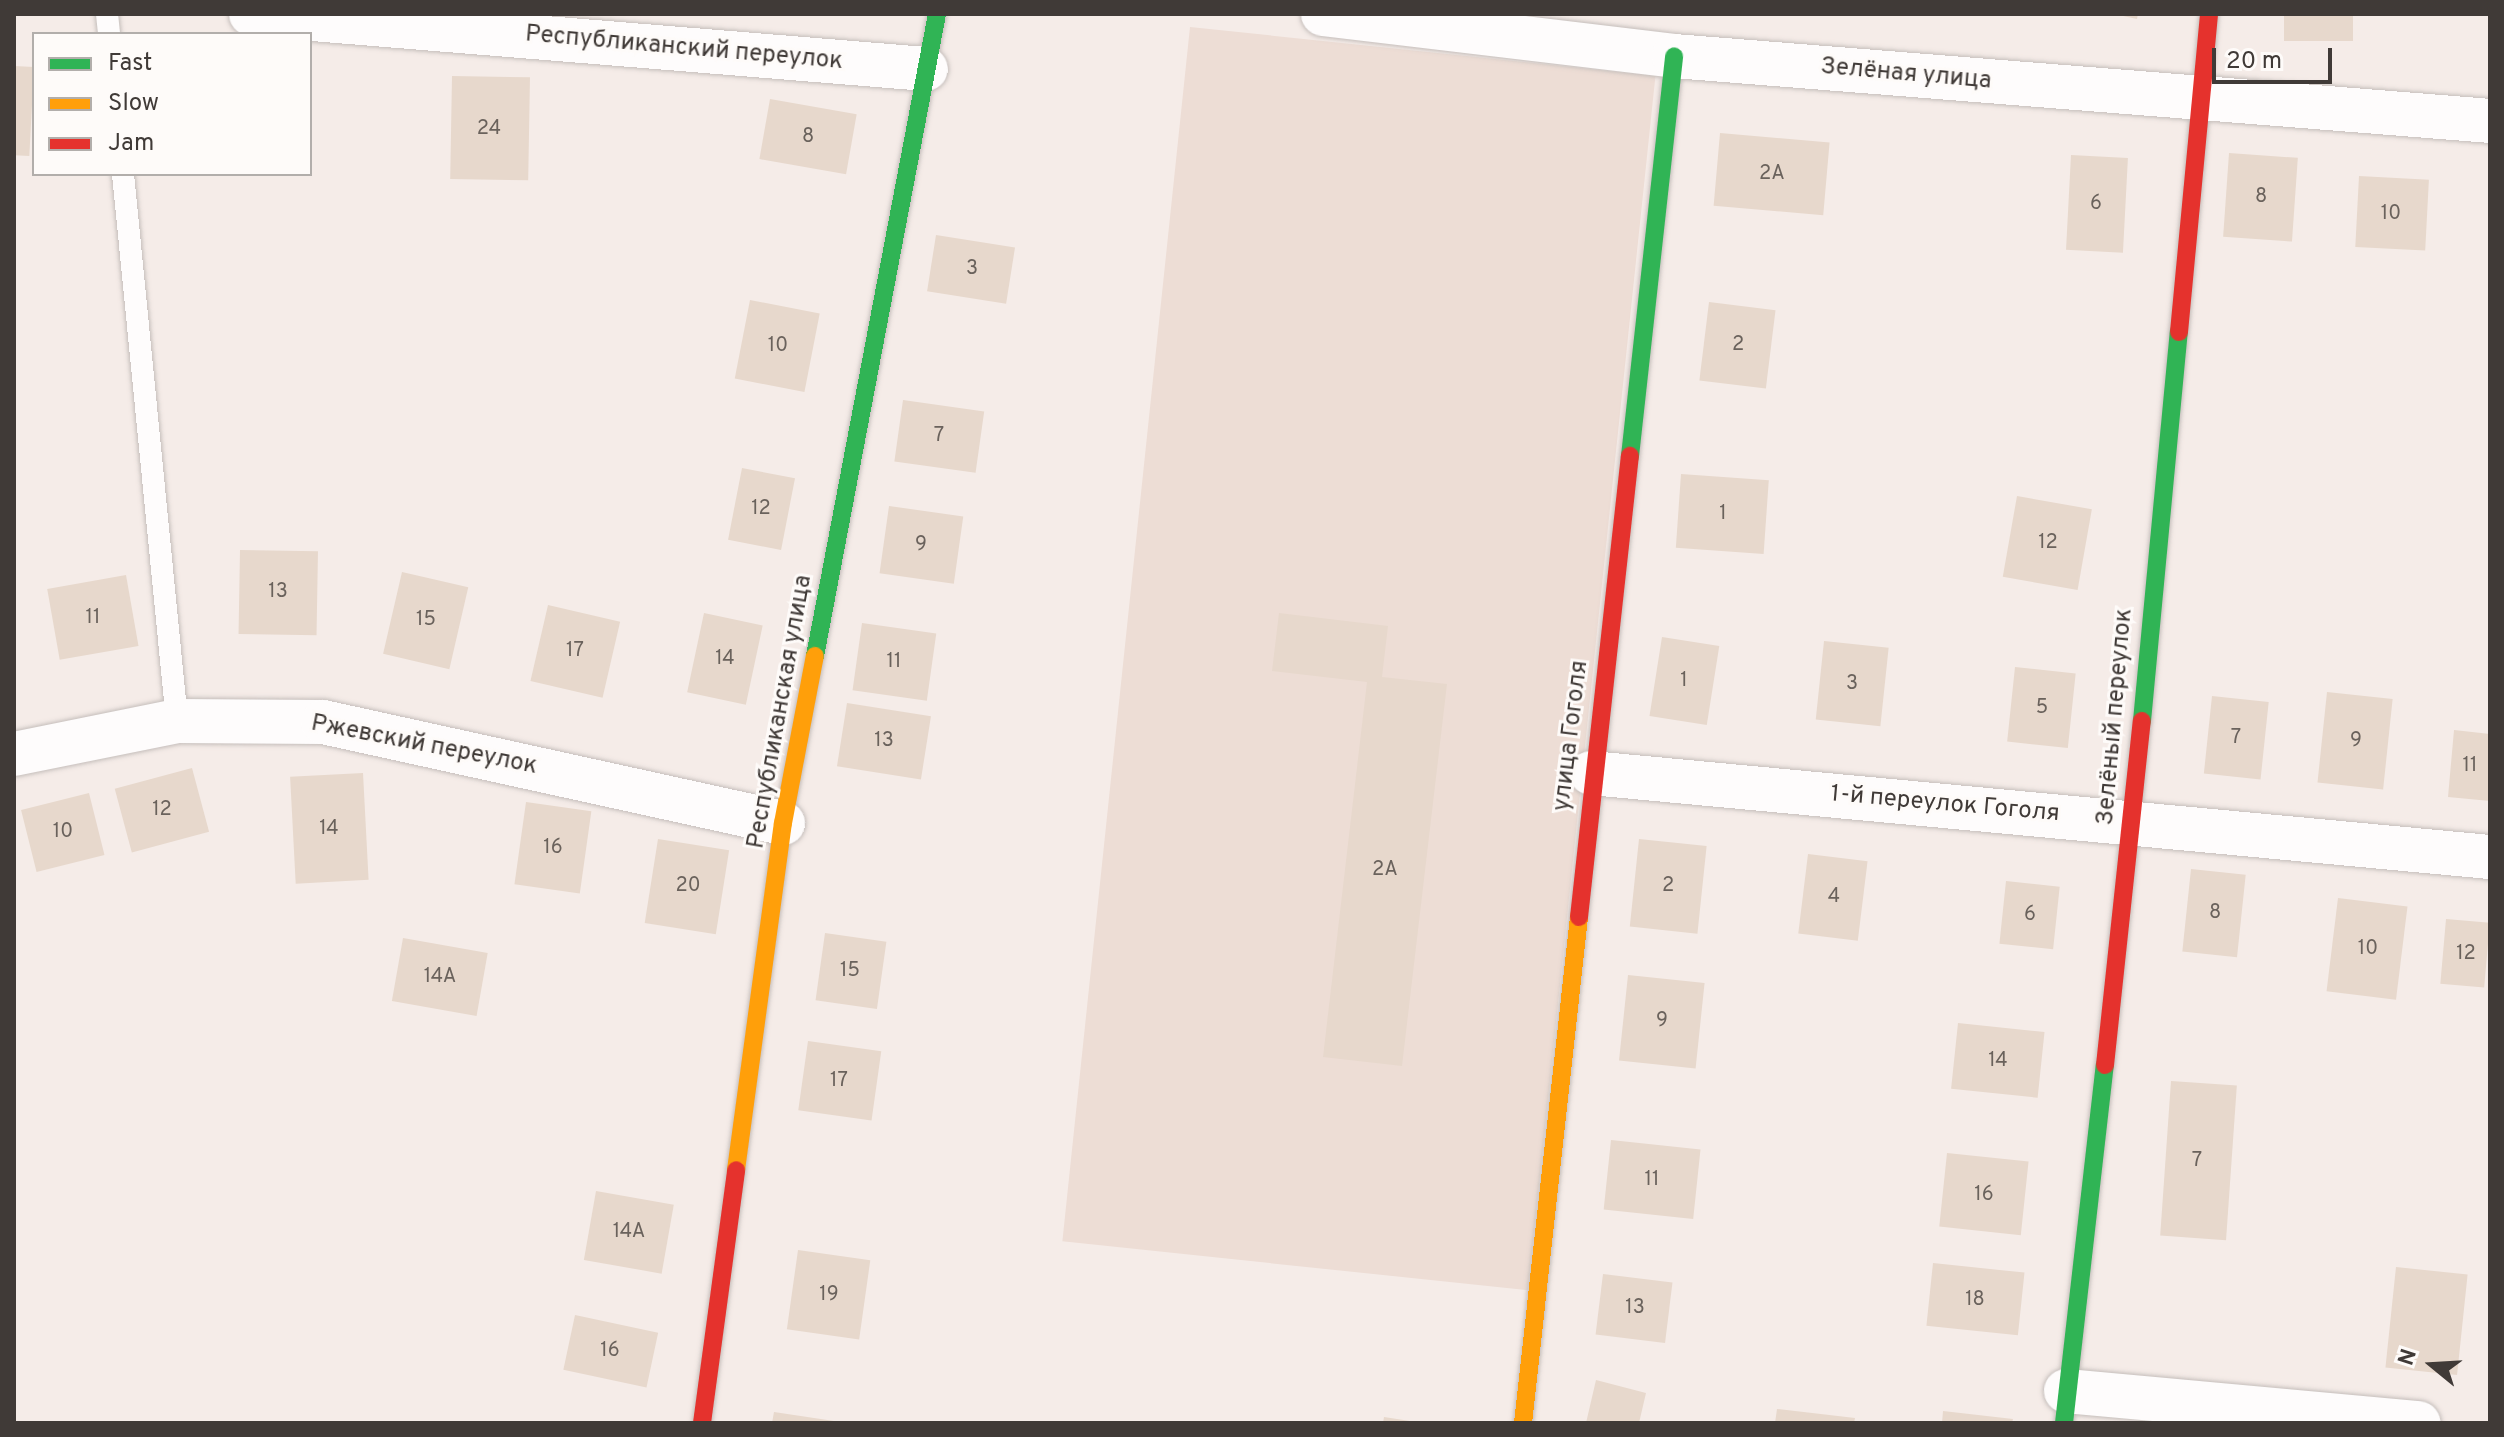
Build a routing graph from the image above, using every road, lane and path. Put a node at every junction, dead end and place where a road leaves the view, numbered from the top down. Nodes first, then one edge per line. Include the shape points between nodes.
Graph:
1 (251, 14) edge
2 (937, 14) edge
3 (1323, 14) edge
4 (2209, 14) edge
5 (1674, 56) junction
6 (926, 69) junction
7 (2202, 99) junction
8 (2490, 121) edge
9 (123, 176) edge
10 (177, 721) junction
11 (14, 754) edge
12 (1591, 773) junction
13 (2132, 822) junction
14 (783, 823) junction
15 (2490, 857) edge
16 (2065, 1407) edge
17 (702, 1423) edge
18 (1523, 1423) edge
19 (2419, 1423) edge

1 - 6 street, Республиканский переулок
2 - 6 street, Республиканская улица
3 - 5 street, Зелёная улица
4 - 7 street, Зелёный переулок
5 - 7 street, Зелёная улица
5 - 12 street, улица Гоголя via 1665,185
6 - 14 street, Республиканская улица
7 - 8 street, Зелёная улица
7 - 13 street, Зелёный переулок
9 - 10 lane
10 - 11 street, Ржевский переулок
10 - 14 street, Ржевский переулок via 323,722
12 - 13 street, 1-й переулок Гоголя
12 - 18 street, улица Гоголя
13 - 15 street, 1-й переулок Гоголя
13 - 16 street, Зелёный переулок
14 - 17 street, Республиканская улица
16 - 19 street

